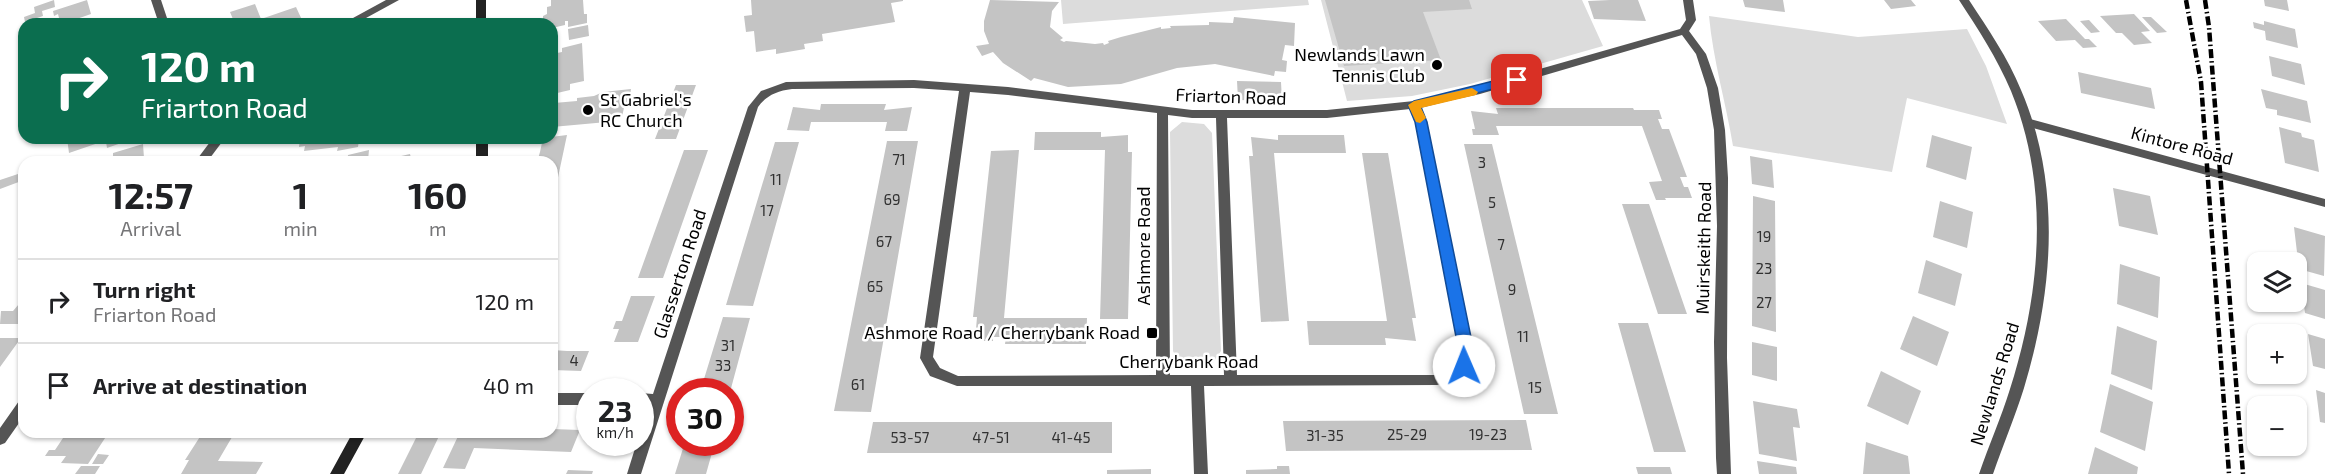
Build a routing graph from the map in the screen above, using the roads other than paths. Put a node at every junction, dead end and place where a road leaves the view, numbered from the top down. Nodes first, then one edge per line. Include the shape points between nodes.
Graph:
1 (156, 0) edge
2 (394, 0) edge
3 (481, 0) edge
4 (1688, 0) edge
5 (1964, 0) edge
6 (162, 18) edge
7 (359, 18) edge
8 (481, 18) edge
9 (1684, 31) junction
10 (965, 88) junction
11 (769, 91) joint
12 (1414, 105) junction
13 (1162, 112) junction
14 (1221, 115) junction
15 (2030, 123) junction
16 (2325, 203) edge
17 (1232, 380) junction
18 (1163, 381) junction
19 (1197, 381) junction
20 (558, 399) edge
21 (576, 399) edge
22 (654, 400) edge
23 (657, 400) junction
24 (18, 414) edge
25 (357, 438) edge
26 (0, 439) edge
27 (337, 474) edge
28 (634, 474) edge
29 (1201, 474) edge
30 (1724, 474) edge
31 (1986, 474) edge

1 - 6 street
2 - 7 street
3 - 8 main road
4 - 9 street via 1690,20
5 - 15 street, Newlands Road via 2005,63
9 - 12 street, Friarton Road
9 - 30 street, Muirskeith Road via 1704,61 1722,150 1719,396
10 - 11 street, Friarton Road via 914,84 792,85
10 - 13 street, Friarton Road
10 - 18 street, Cherrybank Road via 927,346 930,365 943,377 957,381
11 - 23 street, Glasserton Road via 753,107
12 - 14 street, Friarton Road via 1316,114
12 - 17 street, Cherrybank Road via 1421,122 1464,342 1464,366 1437,380
13 - 14 street, Friarton Road
13 - 18 street, Ashmore Road
14 - 17 street
15 - 16 street, Kintore Road
15 - 31 street, Newlands Road via 2041,170 2045,212 2040,289 2020,378
17 - 19 street, Cherrybank Road
18 - 19 street, Cherrybank Road
19 - 29 street
20 - 21 street
22 - 23 street
23 - 28 street, Glasserton Road
24 - 26 street
25 - 27 main road

